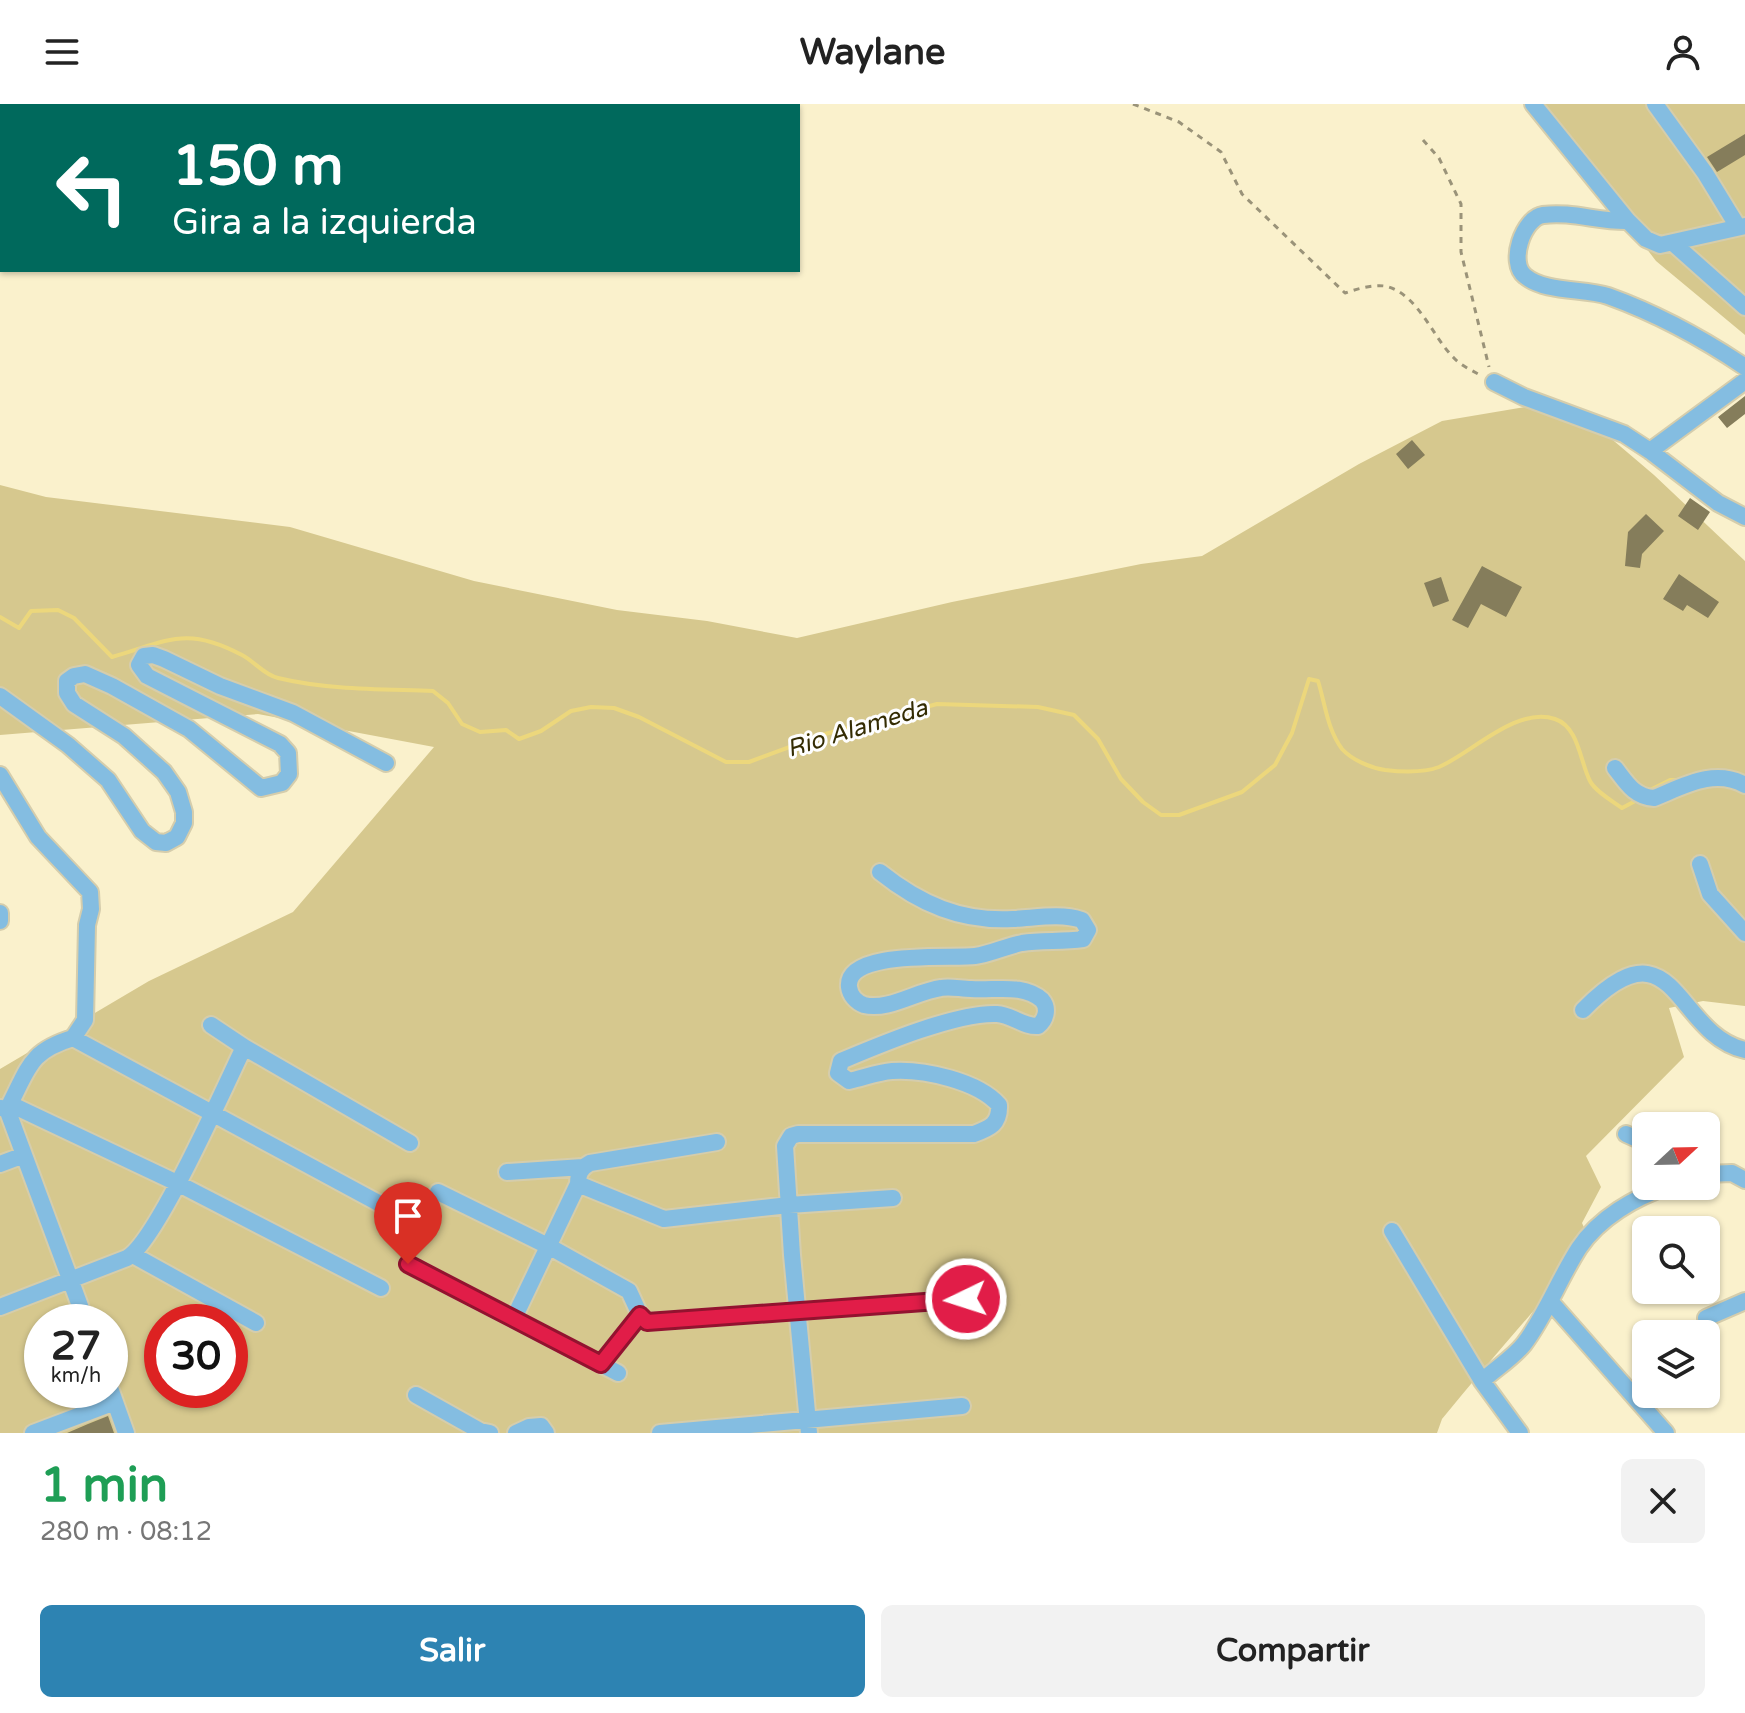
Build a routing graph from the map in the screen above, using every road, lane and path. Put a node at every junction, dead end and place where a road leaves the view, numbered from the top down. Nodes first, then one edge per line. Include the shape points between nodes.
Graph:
1 (1133, 104) edge
2 (1533, 104) edge
3 (1655, 104) edge
4 (1423, 140) dead end
5 (1628, 221) junction
6 (1742, 226) edge
7 (1673, 243) junction
8 (1745, 307) edge
9 (1745, 367) edge
10 (1745, 381) edge
11 (1494, 382) junction
12 (1650, 451) junction
13 (1745, 517) edge
14 (0, 696) edge
15 (386, 763) dead end
16 (1615, 768) dead end
17 (0, 775) edge
18 (1745, 785) edge
19 (1700, 864) dead end
20 (880, 872) dead end
21 (0, 913) edge
22 (0, 921) edge
23 (1745, 933) edge
24 (1583, 1010) dead end
25 (211, 1025) dead end
26 (73, 1038) junction
27 (244, 1047) junction
28 (1745, 1050) edge
29 (6, 1107) edge
30 (212, 1114) junction
31 (1626, 1134) dead end
32 (1632, 1137) edge
33 (717, 1142) dead end
34 (410, 1143) dead end
35 (24, 1155) junction
36 (0, 1164) edge
37 (583, 1167) junction
38 (507, 1172) dead end
39 (1720, 1172) edge
40 (1745, 1180) edge
41 (177, 1183) junction
42 (578, 1184) junction
43 (438, 1192) dead end
44 (893, 1198) dead end
45 (1635, 1200) edge
46 (789, 1205) junction
47 (408, 1219) dead end
48 (1392, 1231) dead end
49 (550, 1247) junction
50 (133, 1255) junction
51 (408, 1264) dead end
52 (70, 1280) junction
53 (381, 1288) dead end
54 (966, 1299) dead end
55 (1550, 1301) junction
56 (1745, 1301) edge
57 (79, 1304) edge
58 (0, 1307) edge
59 (797, 1309) junction
60 (640, 1315) junction
61 (514, 1318) junction
62 (1706, 1318) dead end
63 (256, 1323) dead end
64 (601, 1364) junction
65 (618, 1373) dead end
66 (1482, 1381) junction
67 (416, 1395) dead end
68 (962, 1406) dead end
69 (86, 1408) edge
70 (117, 1408) edge
71 (808, 1426) edge
72 (33, 1433) edge
73 (126, 1433) edge
74 (490, 1433) edge
75 (516, 1433) edge
76 (546, 1433) edge
77 (660, 1433) edge
78 (1520, 1433) edge
79 (1666, 1433) edge

1 - 11 path via 1179,122 1221,152 1242,194 1345,293 1389,287 1433,328 1453,358
2 - 5 street
3 - 6 street
4 - 11 path via 1439,158 1461,204 1461,252
5 - 7 street via 1646,239
5 - 9 street via 1539,215 1524,235 1518,266 1525,276 1549,285 1605,295 1667,320
6 - 7 street
7 - 8 street
10 - 12 street
11 - 12 street via 1624,434
12 - 13 street
14 - 15 street via 108,780 142,831 156,842 177,837 184,823 178,792 124,736 74,704 67,681 74,676 85,674 112,686 189,729 261,788 282,783 289,774 288,753 280,744 147,676 139,665 144,656 164,659 293,713
16 - 18 street via 1644,797 1710,777 1734,778
17 - 26 street via 38,837 90,892 85,1020
19 - 23 street via 1710,894
20 - 46 street via 907,894 953,913 989,920 1069,916 1082,920 1088,930 1083,939 1020,943 977,956 884,960 851,974 853,998 864,1005 942,987 1016,989 1044,1002 1044,1022 1032,1027 997,1014 961,1019 841,1061 838,1073 849,1081 892,1071 974,1086 999,1105 999,1117 992,1127 974,1134 791,1136 785,1146
21 - 22 street
24 - 28 street via 1603,989 1628,975 1646,974 1664,981 1713,1032
25 - 27 street
26 - 29 street via 40,1052 26,1067
26 - 30 street
27 - 30 street
27 - 34 street
29 - 35 street
29 - 41 street
30 - 41 street
30 - 47 street
31 - 32 street
33 - 37 street
35 - 36 street
35 - 52 street
37 - 38 street
37 - 42 street
39 - 40 street
41 - 50 street
41 - 53 street
42 - 46 street via 664,1219
42 - 49 street
43 - 49 street
44 - 46 street
45 - 55 street via 1580,1247
46 - 59 street
48 - 66 street
49 - 60 street via 629,1291
49 - 61 street
50 - 52 street
50 - 63 street
51 - 61 street
52 - 57 street
52 - 58 street
54 - 59 street
55 - 66 street via 1523,1346
55 - 79 street
56 - 62 street
59 - 60 street via 647,1322
59 - 71 street
60 - 64 street
61 - 64 street
64 - 65 street
66 - 78 street
67 - 74 street
68 - 71 street
69 - 72 street
70 - 73 street
71 - 77 street
75 - 76 street via 533,1426

